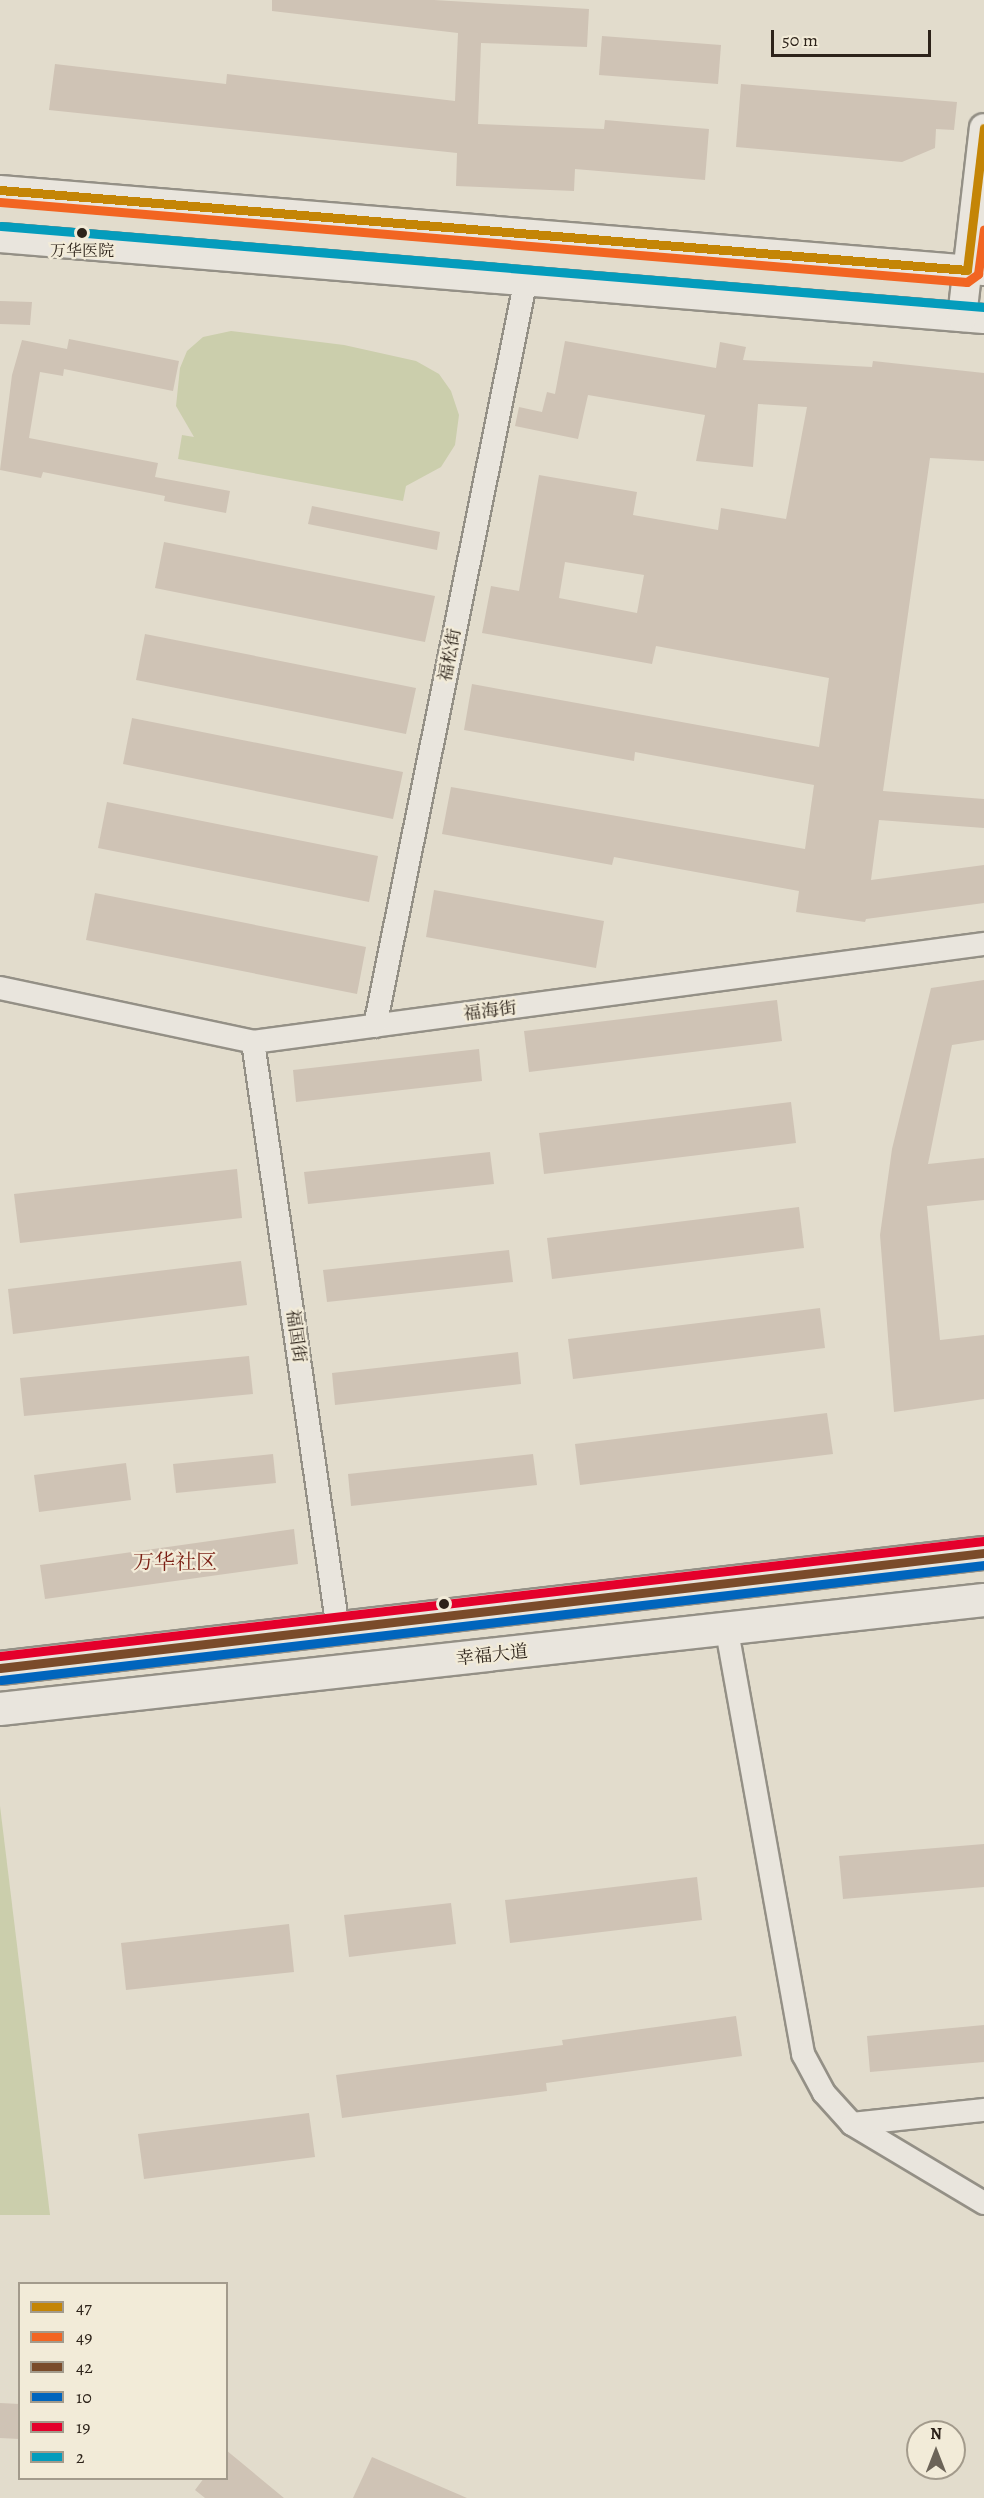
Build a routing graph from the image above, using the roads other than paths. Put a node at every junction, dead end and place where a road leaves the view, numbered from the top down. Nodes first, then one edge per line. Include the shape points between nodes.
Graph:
1 (984, 128) edge
2 (0, 190) edge
3 (0, 238) edge
4 (976, 271) edge
5 (525, 284) junction
6 (973, 318) edge
7 (984, 944) edge
8 (0, 988) edge
9 (375, 1026) junction
10 (254, 1042) junction
11 (984, 1553) edge
12 (984, 1600) edge
13 (338, 1629) junction
14 (728, 1631) junction
15 (0, 1668) edge
16 (0, 1709) edge
17 (984, 2110) edge
18 (852, 2124) junction
19 (984, 2203) edge

1 - 4 street
2 - 4 street
3 - 5 street
4 - 6 street
5 - 6 street
5 - 9 street, 福松街
7 - 9 street, 福海街
8 - 10 street, 福海街
9 - 10 street, 福海街
10 - 13 street, 福国街
11 - 13 main road
12 - 14 main road, 幸福大道
13 - 15 main road
14 - 16 main road, 幸福大道
14 - 18 street via 803,2054 824,2093
17 - 18 street
18 - 19 street

